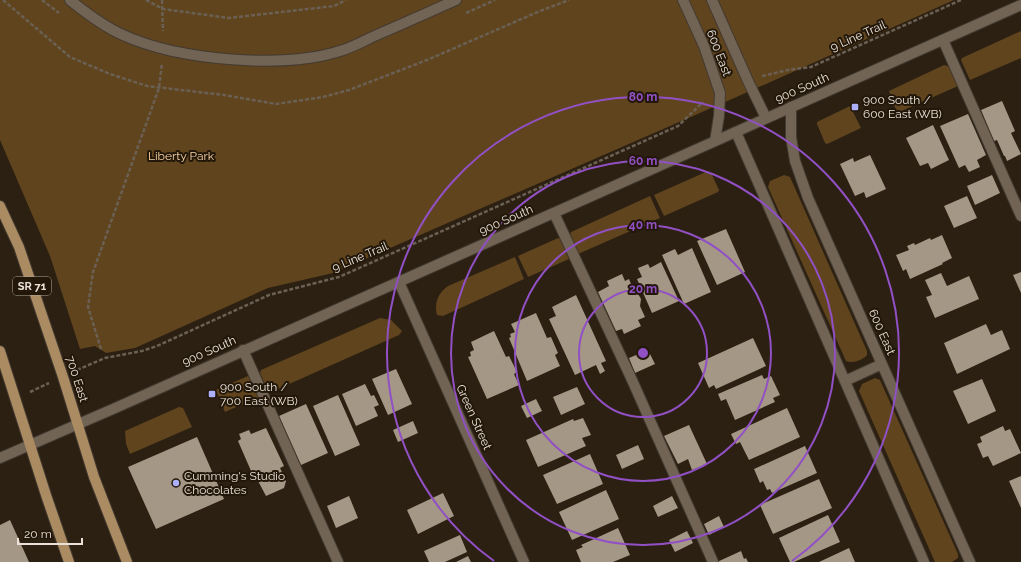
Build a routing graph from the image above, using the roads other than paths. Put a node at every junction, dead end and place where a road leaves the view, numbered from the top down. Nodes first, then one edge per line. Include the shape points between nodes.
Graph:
1 (70, 0) edge
2 (456, 0) edge
3 (683, 0) edge
4 (712, 0) edge
5 (1021, 5) edge
6 (943, 40) junction
7 (791, 107) junction
8 (766, 118) junction
9 (736, 132) junction
10 (714, 141) junction
11 (0, 206) edge
12 (554, 213) junction
13 (1021, 216) edge
14 (399, 282) junction
15 (243, 350) junction
16 (0, 352) edge
17 (882, 364) junction
18 (845, 381) junction
19 (78, 424) junction
20 (30, 444) junction
21 (0, 458) edge
22 (70, 562) edge
23 (127, 562) edge
24 (338, 562) edge
25 (524, 562) edge
26 (713, 562) edge
27 (924, 562) edge
28 (970, 562) edge

1 - 2 street via 95,19 123,35 163,49 208,57 283,61 342,50
3 - 10 street, 600 East via 704,46 720,93
4 - 8 street, 600 East
5 - 6 street, 900 South
6 - 7 street, 900 South
6 - 13 street
7 - 8 street, 900 South
7 - 17 street, 600 East via 791,137 798,172
8 - 9 street, 900 South
9 - 10 street, 900 South
9 - 18 street
10 - 12 street, 900 South
11 - 19 main road, 700 East / SR 71 via 18,247
12 - 14 street, 900 South
12 - 26 street
14 - 15 street, 900 South
14 - 25 street, Green Street
15 - 19 street, 900 South
15 - 24 street
16 - 20 main road
17 - 18 street
17 - 28 street, 600 East
18 - 27 street
19 - 20 street, 900 South
19 - 23 main road, 700 East / SR 71 via 94,477
20 - 21 street, 900 South
20 - 22 main road

